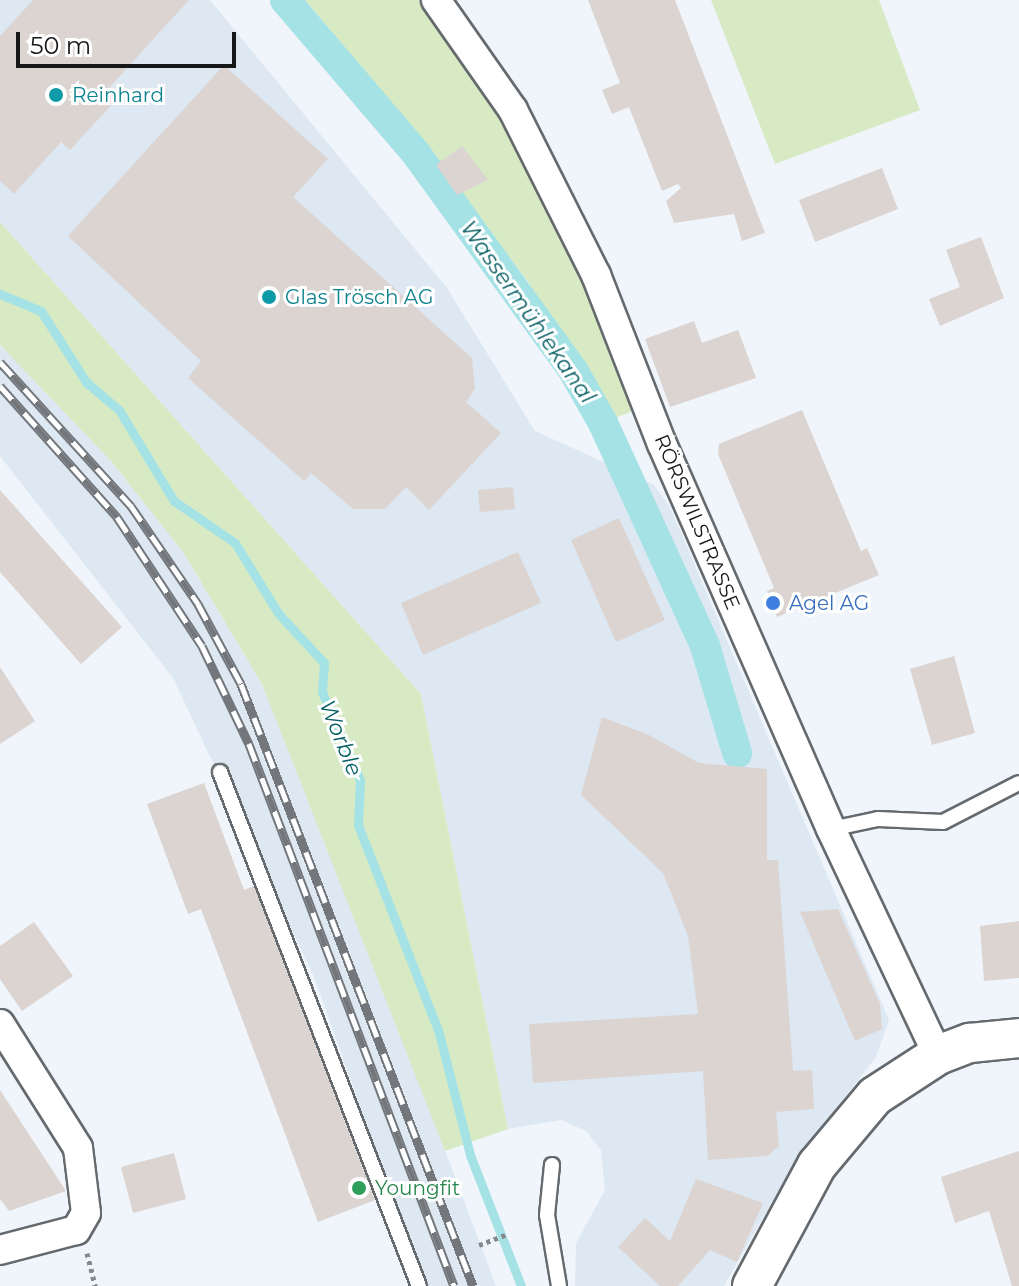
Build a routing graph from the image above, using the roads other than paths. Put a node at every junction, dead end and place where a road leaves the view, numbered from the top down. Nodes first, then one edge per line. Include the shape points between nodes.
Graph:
1 (436, 0) edge
2 (220, 772) dead end
3 (1019, 783) edge
4 (831, 829) junction
5 (0, 1024) edge
6 (1019, 1038) edge
7 (938, 1055) junction
8 (552, 1165) dead end
9 (0, 1250) edge
10 (419, 1286) edge
11 (559, 1286) edge
12 (752, 1286) edge

1 - 4 street, RÖRSWILSTRASSE via 513,110 596,275 662,444
2 - 10 lane
3 - 4 lane via 943,822 878,819
4 - 7 street, RÖRSWILSTRASSE
5 - 9 street via 78,1148 86,1213 76,1230
6 - 7 main road via 970,1043
7 - 12 main road via 909,1070 847,1123 801,1192
8 - 11 lane via 547,1215

